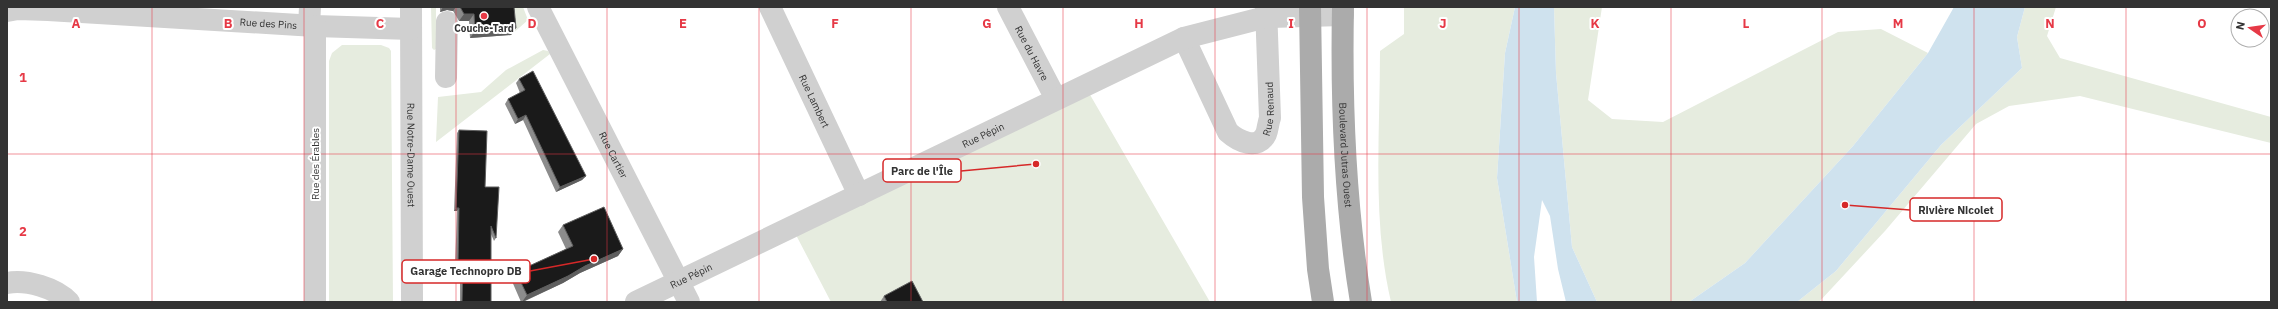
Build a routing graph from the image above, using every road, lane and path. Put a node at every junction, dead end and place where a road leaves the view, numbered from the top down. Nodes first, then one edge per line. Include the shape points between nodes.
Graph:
1 (411, 7) edge
2 (538, 7) edge
3 (770, 7) edge
4 (1008, 7) edge
5 (7, 11) edge
6 (1310, 11) edge
7 (1343, 11) edge
8 (1266, 12) edge
9 (311, 20) edge
10 (447, 22) dead end
11 (411, 29) junction
12 (1184, 38) junction
13 (446, 77) dead end
14 (1056, 99) junction
15 (859, 195) junction
16 (680, 282) junction
17 (7, 283) edge
18 (69, 302) edge
19 (315, 302) edge
20 (412, 302) edge
21 (636, 302) edge
22 (689, 302) edge
23 (1323, 302) edge
24 (1360, 302) edge

1 - 11 street, Rue Notre-Dame Ouest
2 - 16 street, Rue Cartier
3 - 15 street, Rue Lambert
4 - 14 street, Rue du Havre
5 - 9 street, Rue des Pins via 18,9
6 - 7 street, Rue Pépin
6 - 8 street, Rue Pépin
6 - 23 main road via 1313,197
7 - 24 main road, Boulevard Jutras Ouest via 1348,206
8 - 12 street, Rue Pépin
8 - 12 street, Rue Renaud via 1270,118 1266,134 1258,142 1238,141 1228,132
9 - 11 street, Rue des Pins
9 - 19 street, Rue des Érables
10 - 13 street
11 - 20 street, Rue Notre-Dame Ouest
12 - 14 street, Rue Pépin
14 - 15 street, Rue Pépin
15 - 16 street, Rue Pépin
16 - 21 street, Rue Pépin
16 - 22 street, Rue Cartier
17 - 18 street via 15,281 36,286 62,294

